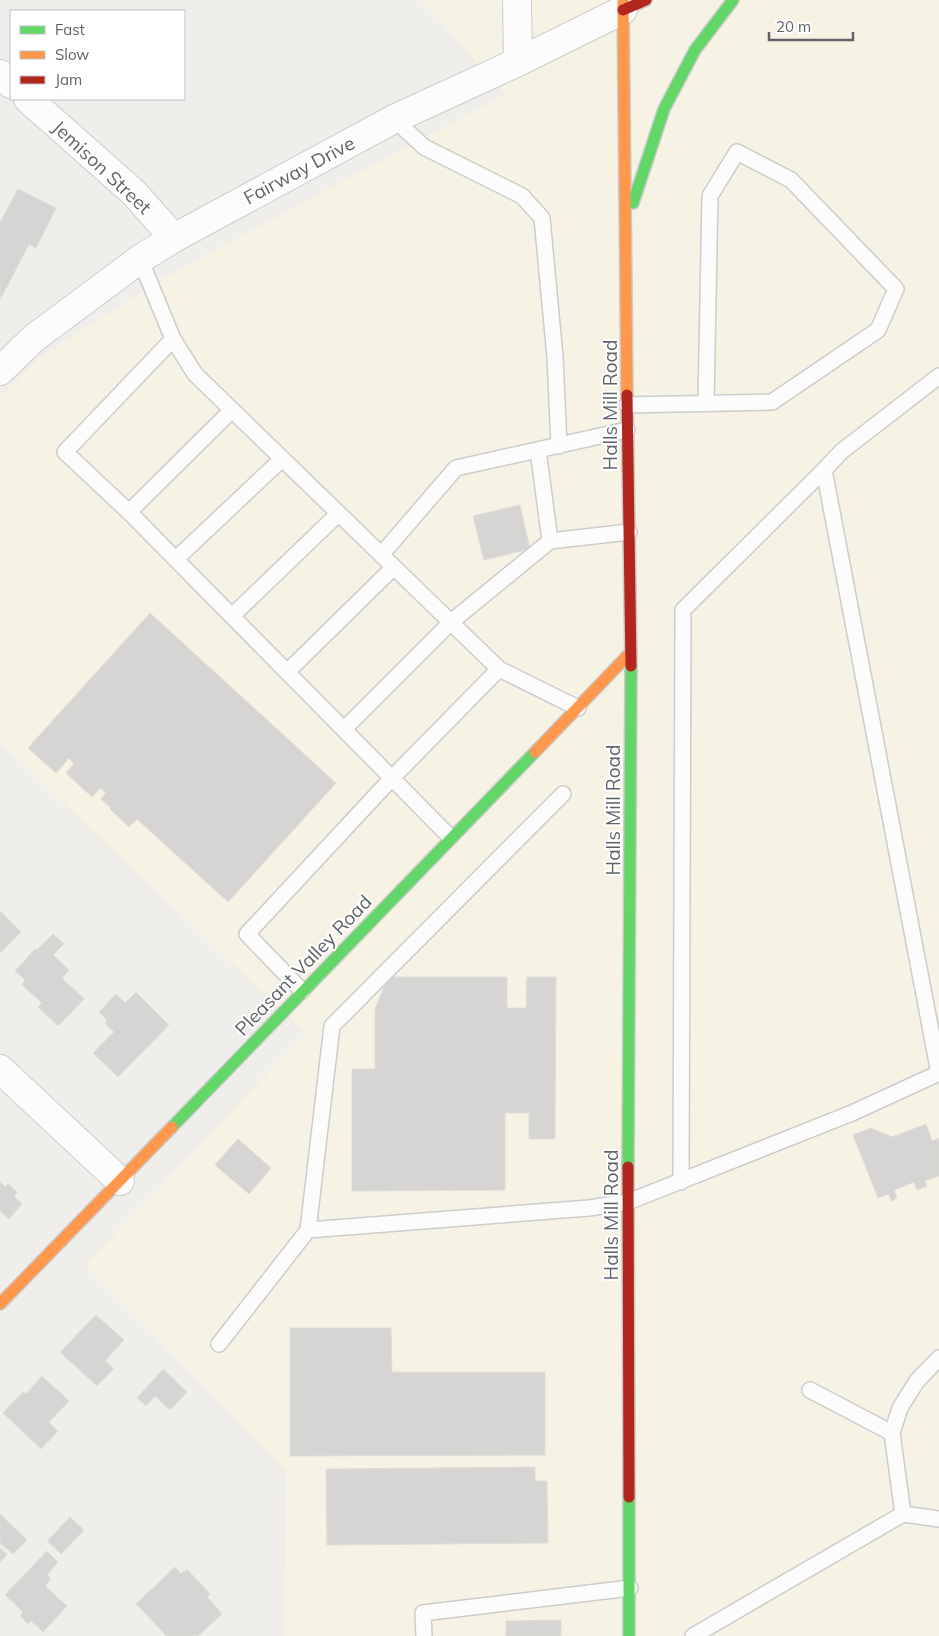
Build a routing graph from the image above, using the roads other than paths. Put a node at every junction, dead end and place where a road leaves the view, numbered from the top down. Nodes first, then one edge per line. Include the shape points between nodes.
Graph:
1 (516, 0) edge
2 (733, 0) edge
3 (631, 3) edge
4 (518, 62) junction
5 (0, 74) edge
6 (10, 83) edge
7 (29, 100) edge
8 (394, 119) junction
9 (626, 224) junction
10 (174, 238) junction
11 (140, 259) junction
12 (173, 339) junction
13 (0, 371) edge
14 (939, 376) edge
15 (706, 402) junction
16 (627, 405) junction
17 (232, 410) junction
18 (627, 430) junction
19 (559, 446) junction
20 (538, 450) junction
21 (282, 459) junction
22 (824, 470) junction
23 (129, 512) junction
24 (338, 514) junction
25 (629, 532) junction
26 (550, 541) junction
27 (381, 555) junction
28 (176, 559) junction
29 (394, 567) junction
30 (232, 616) junction
31 (451, 622) junction
32 (631, 652) junction
33 (499, 669) junction
34 (287, 672) junction
35 (578, 708) junction
36 (344, 729) junction
37 (392, 778) junction
38 (563, 794) dead end
39 (450, 837) junction
40 (302, 992) junction
41 (0, 1068) edge
42 (939, 1073) edge
43 (120, 1181) junction
44 (681, 1182) junction
45 (628, 1202) junction
46 (308, 1230) junction
47 (0, 1304) edge
48 (219, 1344) dead end
49 (939, 1358) edge
50 (810, 1390) dead end
51 (892, 1432) junction
52 (903, 1514) junction
53 (939, 1519) edge
54 (630, 1588) junction
55 (424, 1636) edge
56 (629, 1636) edge
57 (693, 1636) edge

1 - 4 street
2 - 9 street via 695,50 664,109
3 - 4 street, Fairway Drive
3 - 9 street, Halls Mill Road
4 - 8 street, Fairway Drive
5 - 6 street
7 - 10 street, Jemison Street via 134,193
8 - 10 street, Fairway Drive
8 - 19 lane via 424,147 522,196 542,218 555,356
9 - 16 street, Halls Mill Road
10 - 11 street, Fairway Drive
11 - 12 lane
11 - 13 street, Fairway Drive via 34,338
12 - 17 lane via 195,374
12 - 23 lane via 65,452
14 - 22 lane via 842,451
15 - 15 lane via 710,196 736,152 791,180 896,289 878,330 772,402
15 - 16 lane
16 - 18 street, Halls Mill Road
17 - 21 lane
17 - 23 lane
18 - 19 lane
18 - 25 street, Halls Mill Road
19 - 20 lane
20 - 26 lane
20 - 27 lane via 456,468
21 - 24 lane
21 - 28 lane
22 - 42 lane
22 - 44 lane via 683,610
23 - 28 lane
24 - 27 lane
24 - 30 lane
25 - 26 lane
25 - 32 street, Halls Mill Road
26 - 31 lane
27 - 29 lane
28 - 30 lane
29 - 31 lane
29 - 34 lane
30 - 34 lane
31 - 33 lane
31 - 36 lane
32 - 35 street, Pleasant Valley Road
32 - 45 street, Halls Mill Road
33 - 35 lane
33 - 37 lane
34 - 36 lane
35 - 39 street, Pleasant Valley Road
36 - 37 lane
37 - 39 lane
37 - 40 lane via 247,934
38 - 46 lane via 332,1026
39 - 40 street, Pleasant Valley Road
40 - 43 street, Pleasant Valley Road
41 - 43 street
42 - 44 lane via 852,1113
43 - 47 street, Pleasant Valley Road
44 - 45 lane
45 - 46 lane via 589,1208
45 - 54 street, Halls Mill Road
46 - 48 lane
49 - 51 lane via 917,1381 900,1408
50 - 51 lane
51 - 52 lane
52 - 53 lane
52 - 57 lane
54 - 55 lane via 423,1614
54 - 56 street, Halls Mill Road

